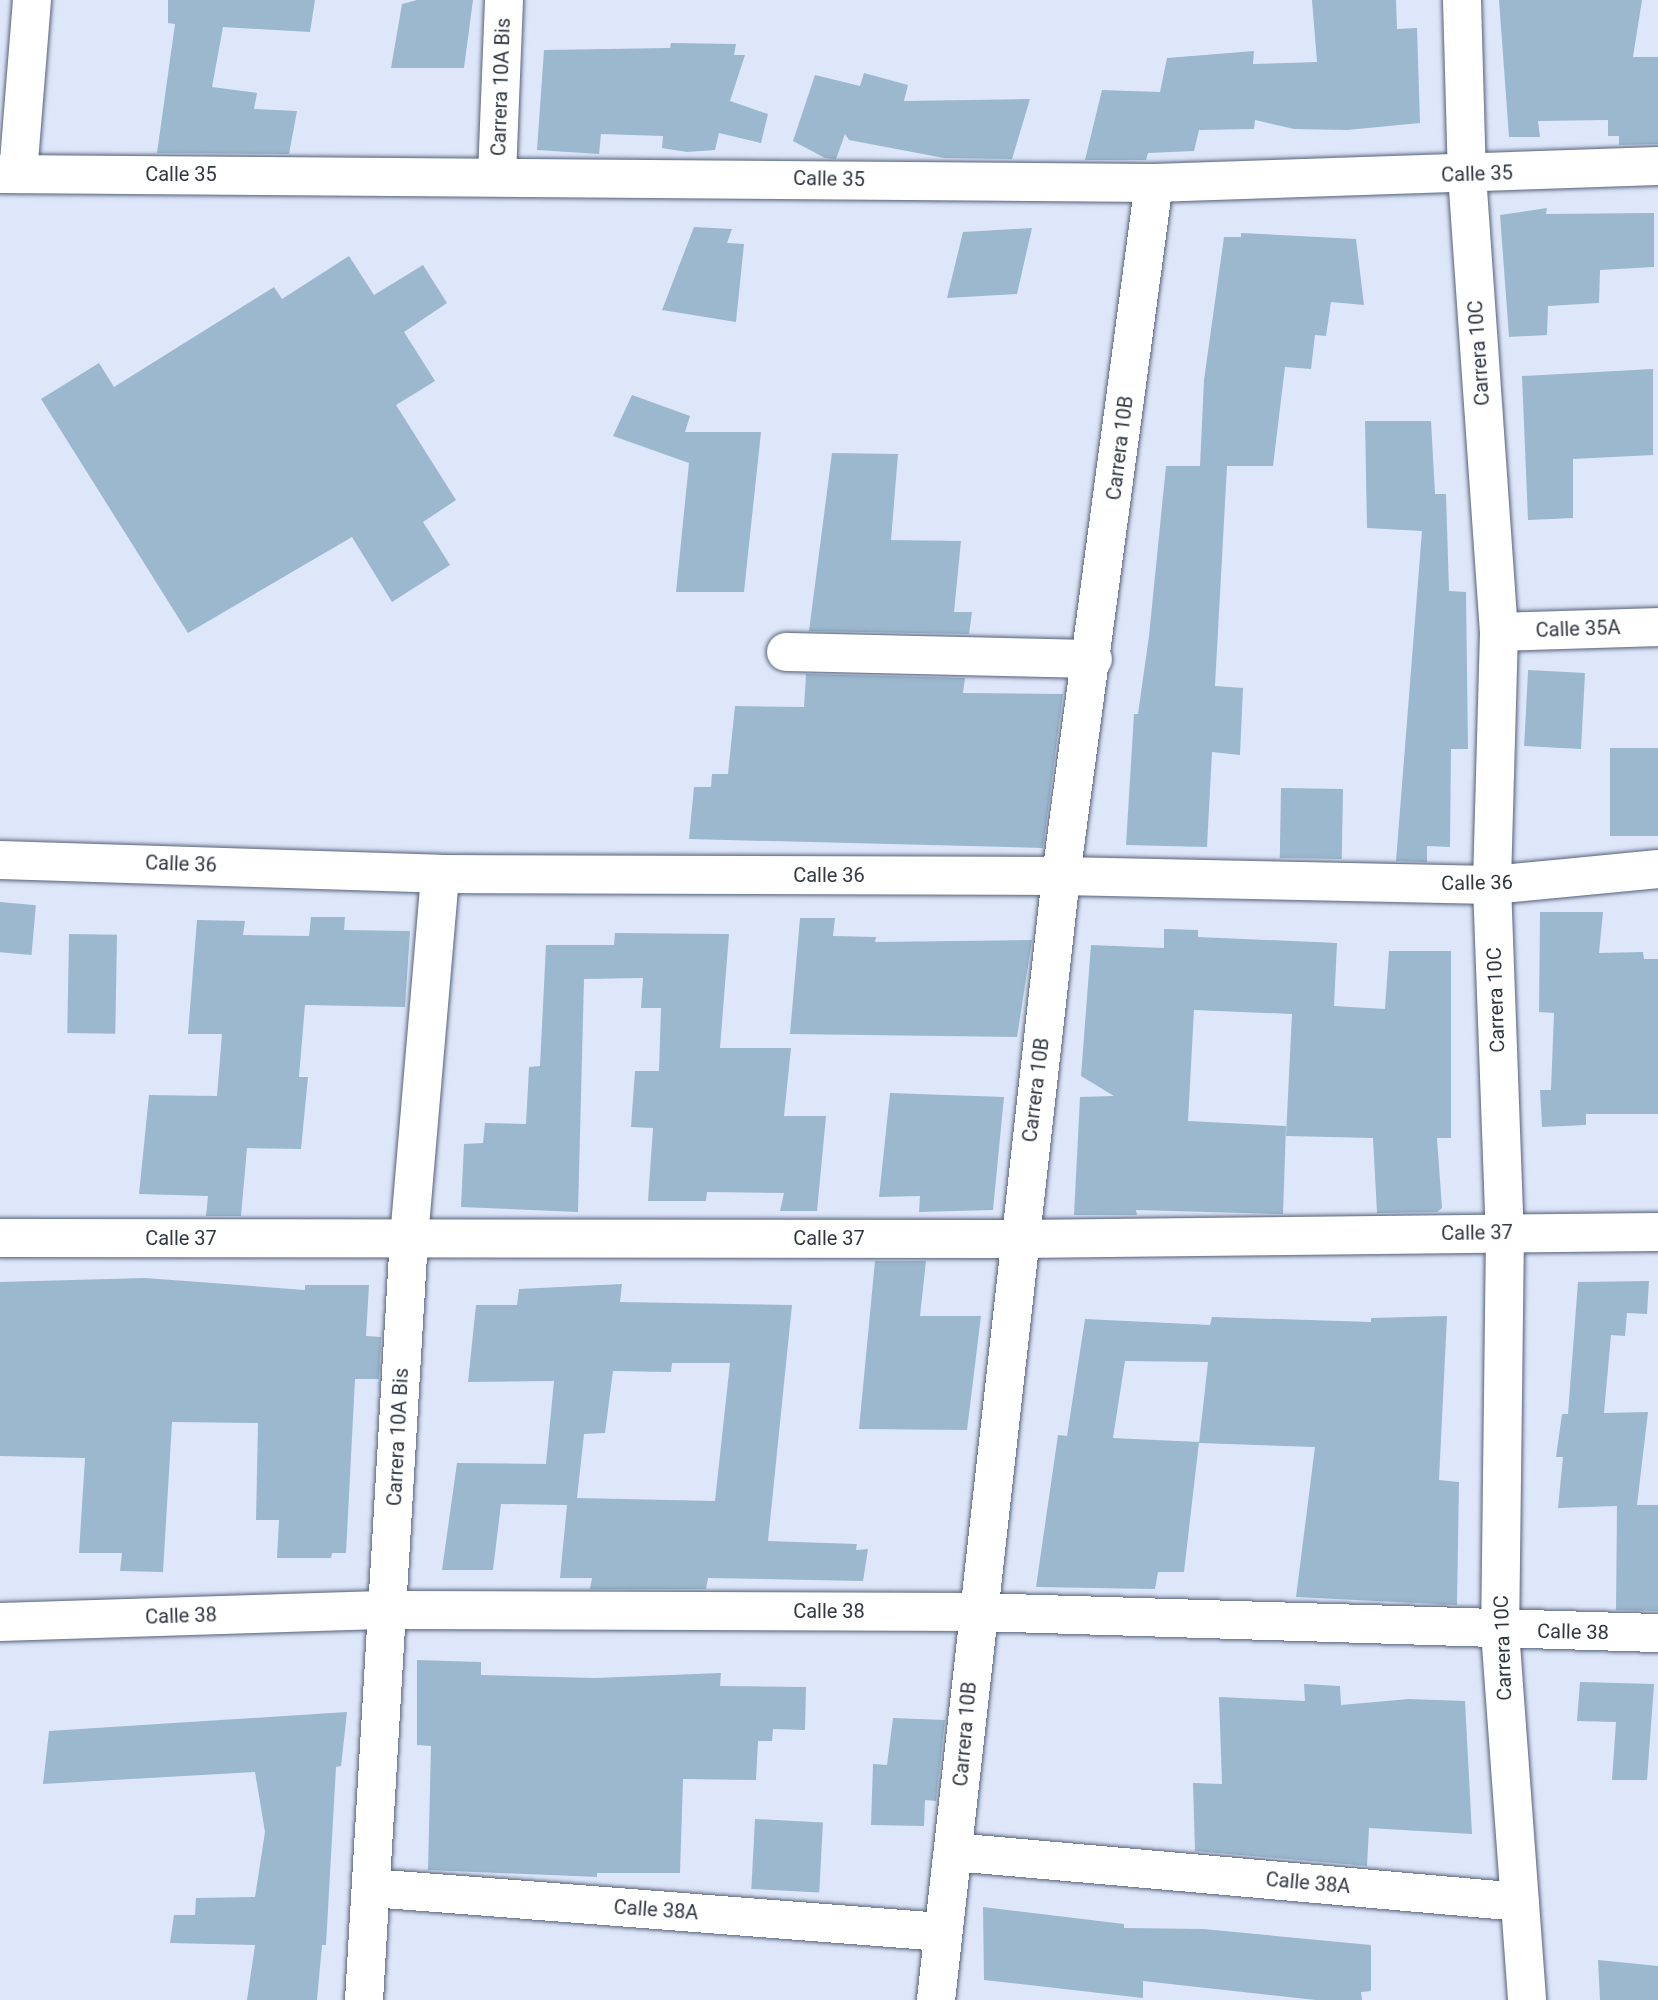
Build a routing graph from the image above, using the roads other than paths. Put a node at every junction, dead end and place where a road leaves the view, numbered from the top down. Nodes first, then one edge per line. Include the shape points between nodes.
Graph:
1 (32, 0) edge
2 (504, 0) edge
3 (1462, 0) edge
4 (1658, 166) edge
5 (9, 174) edge
6 (497, 175) junction
7 (1467, 175) junction
8 (1154, 183) junction
9 (1658, 627) edge
10 (1499, 632) junction
11 (786, 652) dead end
12 (1093, 659) junction
13 (0, 860) edge
14 (1658, 869) edge
15 (440, 874) junction
16 (1061, 876) junction
17 (1492, 885) junction
18 (1505, 1232) junction
19 (1658, 1232) edge
20 (0, 1238) edge
21 (409, 1238) junction
22 (1019, 1239) junction
23 (389, 1610) junction
24 (977, 1612) junction
25 (0, 1622) edge
26 (1500, 1631) junction
27 (1658, 1633) edge
28 (953, 1852) junction
29 (371, 1888) junction
30 (1520, 1902) junction
31 (942, 1932) junction
32 (364, 2000) edge
33 (936, 2000) edge
34 (1527, 2000) edge

1 - 5 street
2 - 6 street, Carrera 10A Bis
3 - 7 street, Carrera 10C
4 - 7 street, Calle 35
5 - 6 street, Calle 35
6 - 8 street, Calle 35
7 - 8 street, Calle 35
7 - 10 street, Carrera 10C
8 - 12 street, Carrera 10B
9 - 10 street, Calle 35A
10 - 17 street, Carrera 10C
11 - 12 street
12 - 16 street, Carrera 10B
13 - 15 street, Calle 36
14 - 17 street, Calle 36
15 - 16 street, Calle 36
15 - 21 street, Carrera 10A Bis
16 - 17 street, Calle 36
16 - 22 street, Carrera 10B
17 - 18 street, Carrera 10C
18 - 19 street, Calle 37
18 - 22 street, Calle 37
18 - 26 street, Carrera 10C
20 - 21 street, Calle 37
21 - 22 street, Calle 37
21 - 23 street, Carrera 10A Bis
22 - 24 street, Carrera 10B
23 - 24 street, Calle 38
23 - 25 street, Calle 38
23 - 29 street, Carrera 10A Bis
24 - 26 street, Calle 38
24 - 28 street, Carrera 10B
26 - 27 street, Calle 38
26 - 30 street, Carrera 10C
28 - 30 street, Calle 38A
28 - 31 street, Carrera 10B
29 - 31 street, Calle 38A
29 - 32 street, Carrera 10A Bis
30 - 34 street, Carrera 10C
31 - 33 street, Carrera 10B

